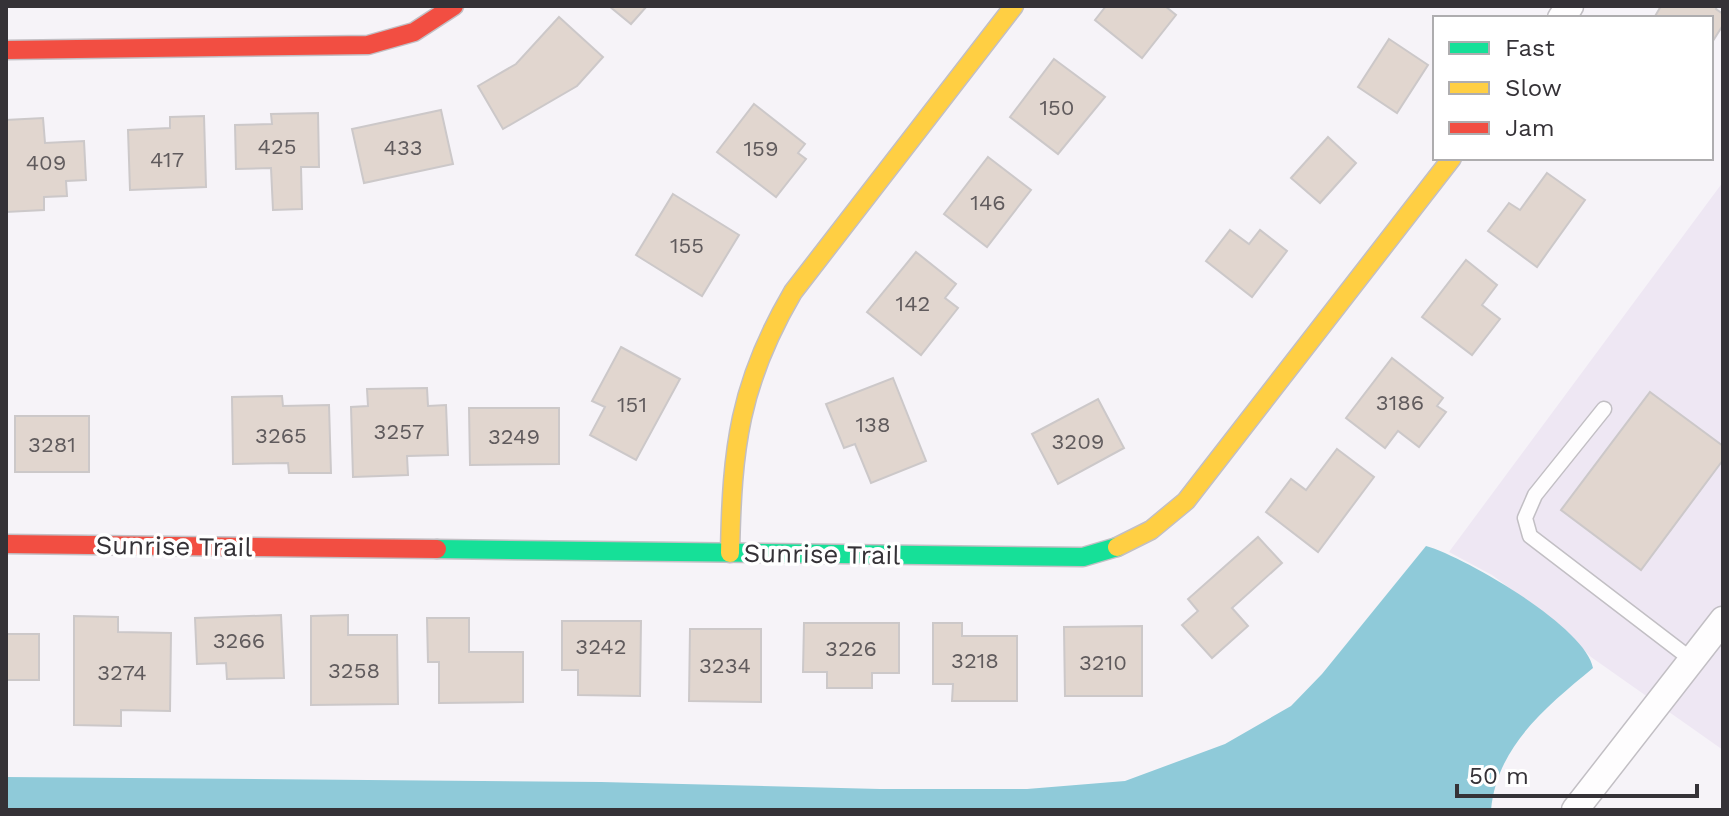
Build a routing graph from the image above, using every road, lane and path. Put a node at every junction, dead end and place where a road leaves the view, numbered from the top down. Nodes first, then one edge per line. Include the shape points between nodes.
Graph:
1 (454, 6) edge
2 (1014, 6) edge
3 (6, 50) edge
4 (1450, 160) edge
5 (1604, 409) dead end
6 (6, 544) edge
7 (730, 553) junction
8 (1723, 620) edge
9 (1692, 660) junction
10 (1575, 810) edge

1 - 3 street via 407,37 368,45
2 - 7 street via 772,325 741,401 733,441
4 - 7 street, Sunrise Trail via 1186,501 1157,529 1122,548 1083,557
5 - 9 lane via 1535,495 1525,518 1530,536
6 - 7 street, Sunrise Trail
8 - 9 street
9 - 10 street

